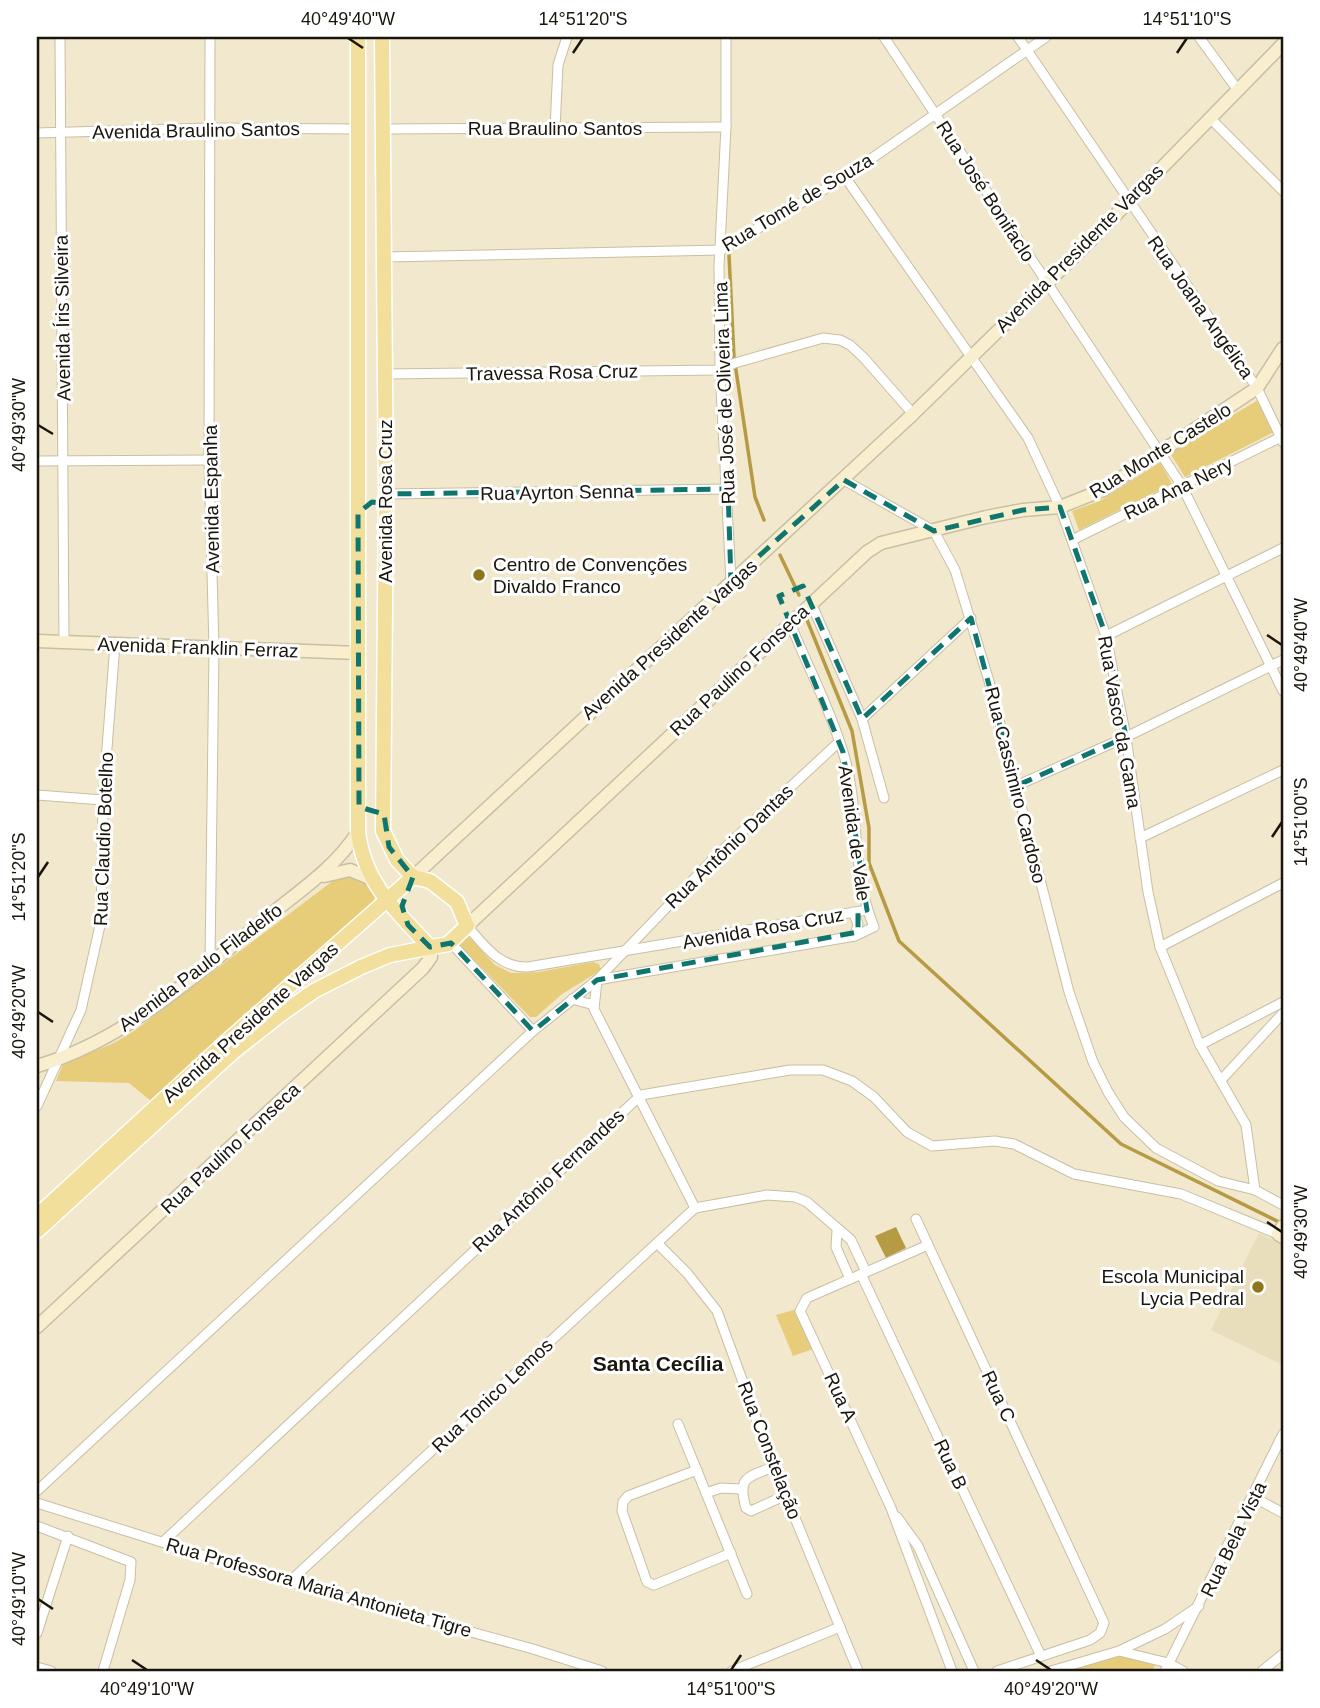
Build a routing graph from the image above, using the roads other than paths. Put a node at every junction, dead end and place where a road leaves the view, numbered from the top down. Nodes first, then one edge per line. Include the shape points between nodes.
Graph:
1 (60, 37) edge
2 (210, 37) edge
3 (358, 37) edge
4 (382, 37) edge
5 (567, 37) edge
6 (726, 37) edge
7 (884, 37) edge
8 (1018, 37) edge
9 (1046, 37) edge
10 (1199, 37) edge
11 (1283, 44) edge
12 (1027, 50) junction
13 (358, 79) junction
14 (383, 83) junction
15 (1237, 89) junction
16 (935, 113) junction
17 (1210, 118) junction
18 (726, 127) junction
19 (209, 128) junction
20 (356, 128) junction
21 (384, 129) junction
22 (555, 129) junction
23 (37, 133) edge
24 (60, 133) junction
25 (845, 177) junction
26 (1283, 191) edge
27 (1129, 201) junction
28 (721, 250) junction
29 (385, 257) junction
30 (1045, 281) junction
31 (385, 317) junction
32 (358, 319) junction
33 (1283, 348) edge
34 (971, 356) junction
35 (720, 370) junction
36 (385, 374) junction
37 (1257, 388) junction
38 (913, 414) junction
39 (1283, 438) edge
40 (1161, 453) junction
41 (209, 460) junction
42 (37, 461) edge
43 (63, 461) junction
44 (844, 480) junction
45 (1182, 486) junction
46 (728, 489) junction
47 (386, 494) junction
48 (1060, 507) junction
49 (358, 513) junction
50 (386, 514) junction
51 (934, 531) junction
52 (1072, 540) junction
53 (1283, 548) edge
54 (1226, 577) junction
55 (731, 581) junction
56 (811, 603) junction
57 (971, 618) junction
58 (790, 622) junction
59 (1106, 636) junction
60 (37, 641) edge
61 (64, 642) junction
62 (115, 644) junction
63 (214, 648) junction
64 (358, 653) junction
65 (1283, 660) edge
66 (1271, 665) junction
67 (1283, 691) edge
68 (862, 719) junction
69 (1126, 737) junction
70 (839, 741) junction
71 (1283, 770) edge
72 (1016, 786) junction
73 (37, 794) edge
74 (884, 798) dead end
75 (103, 800) junction
76 (384, 805) junction
77 (359, 807) junction
78 (358, 832) junction
79 (1140, 838) junction
80 (320, 877) junction
81 (413, 877) junction
82 (372, 879) junction
83 (1283, 883) edge
84 (386, 901) junction
85 (867, 910) junction
86 (853, 912) junction
87 (404, 919) junction
88 (467, 926) junction
89 (874, 926) joint
90 (855, 936) junction
91 (450, 942) junction
92 (430, 947) junction
93 (1160, 947) junction
94 (405, 951) junction
95 (622, 953) junction
96 (210, 962) junction
97 (423, 968) junction
98 (597, 980) junction
99 (572, 999) junction
100 (1283, 1002) edge
101 (594, 1006) junction
102 (1283, 1013) edge
103 (533, 1031) junction
104 (1200, 1045) junction
105 (57, 1060) junction
106 (37, 1066) edge
107 (1222, 1079) junction
108 (641, 1095) junction
109 (37, 1105) edge
110 (1255, 1190) junction
111 (1283, 1205) edge
112 (695, 1208) junction
113 (37, 1216) edge
114 (916, 1219) dead end
115 (37, 1231) edge
116 (837, 1231) junction
117 (1281, 1232) edge
118 (657, 1243) junction
119 (928, 1245) junction
120 (863, 1273) junction
121 (850, 1279) junction
122 (37, 1327) edge
123 (678, 1424) dead end
124 (1283, 1434) edge
125 (774, 1467) junction
126 (697, 1471) junction
127 (740, 1489) junction
128 (37, 1491) edge
129 (706, 1493) junction
130 (786, 1495) junction
131 (1253, 1497) junction
132 (37, 1503) edge
133 (891, 1508) junction
134 (1283, 1513) edge
135 (37, 1526) edge
136 (68, 1536) junction
137 (163, 1542) junction
138 (731, 1553) junction
139 (289, 1582) junction
140 (747, 1594) dead end
141 (1200, 1605) junction
142 (841, 1627) junction
143 (37, 1633) edge
144 (1118, 1651) junction
145 (1040, 1654) junction
146 (1283, 1654) edge
147 (37, 1667) edge
148 (1166, 1667) edge
149 (51, 1671) edge
150 (103, 1671) edge
151 (601, 1671) edge
152 (732, 1671) edge
153 (859, 1671) edge
154 (953, 1671) edge
155 (974, 1671) edge
156 (997, 1671) edge
157 (1051, 1671) edge
158 (1183, 1671) edge
159 (1262, 1671) edge

1 - 24 street, Avenida Íris Silveira
2 - 19 street, Avenida Espanha
3 - 13 main road, Avenida Rosa Cruz
4 - 14 main road, Avenida Rosa Cruz
5 - 22 street via 558,65
6 - 18 street, Rua José de Oliveira Lima
7 - 16 street, Rua José Bonifaclo
8 - 12 street, Rua Joana Angélica
9 - 12 street, Rua Tomé de Souza
10 - 15 street
11 - 15 main road, Avenida Presidente Vargas
12 - 16 street, Rua Tomé de Souza
12 - 27 street, Rua Joana Angélica
13 - 14 main road via 372,74
13 - 20 main road, Avenida Rosa Cruz
14 - 21 main road, Avenida Rosa Cruz
15 - 17 main road, Avenida Presidente Vargas
16 - 25 street, Rua Tomé de Souza
16 - 30 street, Rua José Bonifaclo
17 - 26 street
17 - 27 main road, Avenida Presidente Vargas
18 - 22 street, Rua Braulino Santos
18 - 28 street, Rua José de Oliveira Lima
19 - 20 street, Avenida Braulino Santos
19 - 24 street, Avenida Braulino Santos
19 - 41 street, Avenida Espanha
20 - 32 main road, Avenida Rosa Cruz
21 - 22 street, Rua Braulino Santos
21 - 29 main road, Avenida Rosa Cruz
23 - 24 street, Avenida Braulino Santos
24 - 43 street, Avenida Íris Silveira
25 - 28 street, Rua Tomé de Souza
25 - 34 street, Rua Vasco da Gama
27 - 30 main road, Avenida Presidente Vargas
27 - 37 street, Rua Joana Angélica
28 - 29 street, Rua Tomé de Souza
28 - 35 street, Rua José de Oliveira Lima
29 - 31 main road, Avenida Rosa Cruz
30 - 34 main road, Avenida Presidente Vargas
30 - 40 street, Rua José Bonifaclo
31 - 32 main road via 370,326
31 - 36 main road, Avenida Rosa Cruz
32 - 49 main road, Avenida Rosa Cruz
33 - 37 main road
34 - 38 main road, Avenida Presidente Vargas
34 - 48 street, Rua Vasco da Gama via 1039,456
35 - 36 street, Travessa Rosa Cruz
35 - 38 street via 823,338 839,340 864,358
35 - 46 street, Rua José de Oliveira Lima
36 - 47 main road, Avenida Rosa Cruz
37 - 39 street, Rua Joana Angélica
37 - 40 main road, Rua Monte Castelo
38 - 44 main road, Avenida Presidente Vargas
39 - 45 street, Rua Ana Nery
40 - 45 street, Rua José Bonifaclo
40 - 48 main road, Rua Monte Castelo via 1103,490
41 - 43 street
41 - 63 street, Avenida Espanha
42 - 43 street
43 - 61 street, Avenida Íris Silveira
44 - 51 street
44 - 55 main road, Avenida Presidente Vargas
45 - 52 street, Rua Ana Nery
45 - 54 street, Rua José Bonifaclo
46 - 47 street, Rua Ayrton Senna
46 - 55 street, Rua José de Oliveira Lima
47 - 50 main road, Avenida Rosa Cruz
48 - 51 main road, Rua Paulino Fonseca via 1010,512
48 - 52 street, Rua Vasco da Gama
49 - 50 main road via 372,502
49 - 64 main road, Avenida Rosa Cruz
50 - 76 main road, Avenida Rosa Cruz
51 - 56 main road, Rua Paulino Fonseca via 881,543
51 - 57 street, Rua Cassimiro Cardoso via 955,570
52 - 59 street, Rua Vasco da Gama
53 - 54 street
54 - 59 street
54 - 66 street, Rua José Bonifaclo
55 - 81 main road, Avenida Presidente Vargas
56 - 58 main road, Rua Paulino Fonseca
56 - 68 street, Avenida de Vale
57 - 68 street
57 - 72 street, Rua Cassimiro Cardoso
58 - 70 street, Avenida de Vale
58 - 88 main road, Rua Paulino Fonseca
59 - 69 street, Rua Vasco da Gama
60 - 61 main road, Avenida Franklin Ferraz
61 - 62 main road, Avenida Franklin Ferraz
62 - 63 main road, Avenida Franklin Ferraz
62 - 75 street, Rua Claudio Botelho
63 - 64 main road, Avenida Franklin Ferraz
63 - 96 street, Avenida Espanha
64 - 77 main road, Avenida Rosa Cruz
65 - 66 street
66 - 67 street, Rua José Bonifaclo
66 - 69 street
68 - 74 street, Avenida de Vale
69 - 72 street
69 - 79 street, Rua Vasco da Gama
70 - 85 street, Avenida de Vale via 852,794 857,867
70 - 95 street, Rua Antônio Dantas via 717,855
71 - 79 street
72 - 110 street, Rua Cassimiro Cardoso via 1069,992 1108,1092 1156,1148 1200,1173
73 - 75 street
75 - 105 street, Rua Claudio Botelho via 98,944 81,1010
76 - 77 main road via 374,811
76 - 81 main road, Avenida Rosa Cruz via 388,847
77 - 78 main road, Avenida Rosa Cruz
78 - 80 main road, Avenida Paulo Filadelfo
78 - 82 main road, Avenida Rosa Cruz
79 - 93 street, Rua Vasco da Gama
80 - 82 main road, Avenida Paulo Filadelfo via 350,870
80 - 96 main road, Avenida Paulo Filadelfo
81 - 84 main road, Avenida Presidente Vargas
81 - 87 main road via 404,897
81 - 88 main road, Avenida Rosa Cruz via 430,881 457,902
82 - 84 main road, Avenida Rosa Cruz
83 - 93 street
84 - 87 main road, Avenida Rosa Cruz
84 - 113 main road, Avenida Presidente Vargas
85 - 86 street, Avenida Rosa Cruz
85 - 89 street, Avenida de Vale
86 - 90 street via 858,924
86 - 95 street, Avenida Rosa Cruz
87 - 92 main road
88 - 91 main road
88 - 95 street, Avenida Rosa Cruz via 501,961 518,968
89 - 90 street, Avenida Rosa Cruz
90 - 98 street, Avenida Rosa Cruz
91 - 92 main road
91 - 103 street
92 - 94 main road, Avenida Presidente Vargas
92 - 97 main road, Rua Paulino Fonseca via 431,957
93 - 104 street, Rua Vasco da Gama
94 - 97 main road via 423,956
94 - 115 main road, Avenida Presidente Vargas via 314,991 233,1052
95 - 98 street, Rua Antônio Dantas
96 - 105 main road, Avenida Paulo Filadelfo via 132,1021
97 - 122 main road, Rua Paulino Fonseca
98 - 99 street, Rua Antônio Dantas
98 - 101 street
99 - 101 street
99 - 103 street, Rua Antônio Dantas
100 - 104 street
101 - 108 street
102 - 107 street
103 - 128 street, Rua Antônio Dantas
104 - 107 street, Rua Vasco da Gama
105 - 106 main road, Avenida Paulo Filadelfo
105 - 109 street, Rua Claudio Botelho
107 - 110 street, Rua Vasco da Gama via 1249,1135
108 - 112 street
108 - 117 street, Rua Antônio Fernandes via 790,1070 822,1070 852,1081 908,1132 932,1146 1014,1144 1074,1174 1181,1194
108 - 137 street, Rua Antônio Fernandes
110 - 111 street
112 - 116 street, Rua B via 767,1195 795,1197 816,1209
112 - 118 street, Rua Tonico Lemos
114 - 119 street, Rua C
116 - 120 street, Rua B via 851,1240
116 - 121 street via 836,1247
118 - 125 street, Rua Constelação via 717,1311
118 - 139 street, Rua Tonico Lemos
119 - 120 street
119 - 145 street, Rua C via 1102,1615 1103,1629 1090,1640
120 - 121 street
120 - 145 street, Rua B
121 - 133 street, Rua A via 802,1302 801,1316
123 - 126 street
124 - 131 street, Rua Bela Vista
125 - 127 street via 749,1477
125 - 130 street, Rua Constelação
126 - 129 street
126 - 138 street via 628,1496 623,1502 622,1511 647,1582 654,1585
127 - 129 street
127 - 130 street via 751,1511
129 - 138 street
130 - 142 street, Rua Constelação
131 - 134 street
131 - 141 street, Rua Bela Vista
132 - 137 street, Rua Professora Maria Antonieta Tigre
133 - 154 street, Rua A
133 - 155 street, Rua A via 918,1546
135 - 136 street
136 - 143 street
136 - 150 street via 125,1558 133,1566
137 - 139 street, Rua Professora Maria Antonieta Tigre
138 - 140 street
139 - 151 street, Rua Professora Maria Antonieta Tigre
141 - 144 street via 1165,1629
141 - 148 street, Rua Bela Vista
142 - 152 street
142 - 153 street, Rua Constelação
144 - 148 street
144 - 157 street
145 - 156 street
146 - 159 street
147 - 149 street
148 - 158 street

